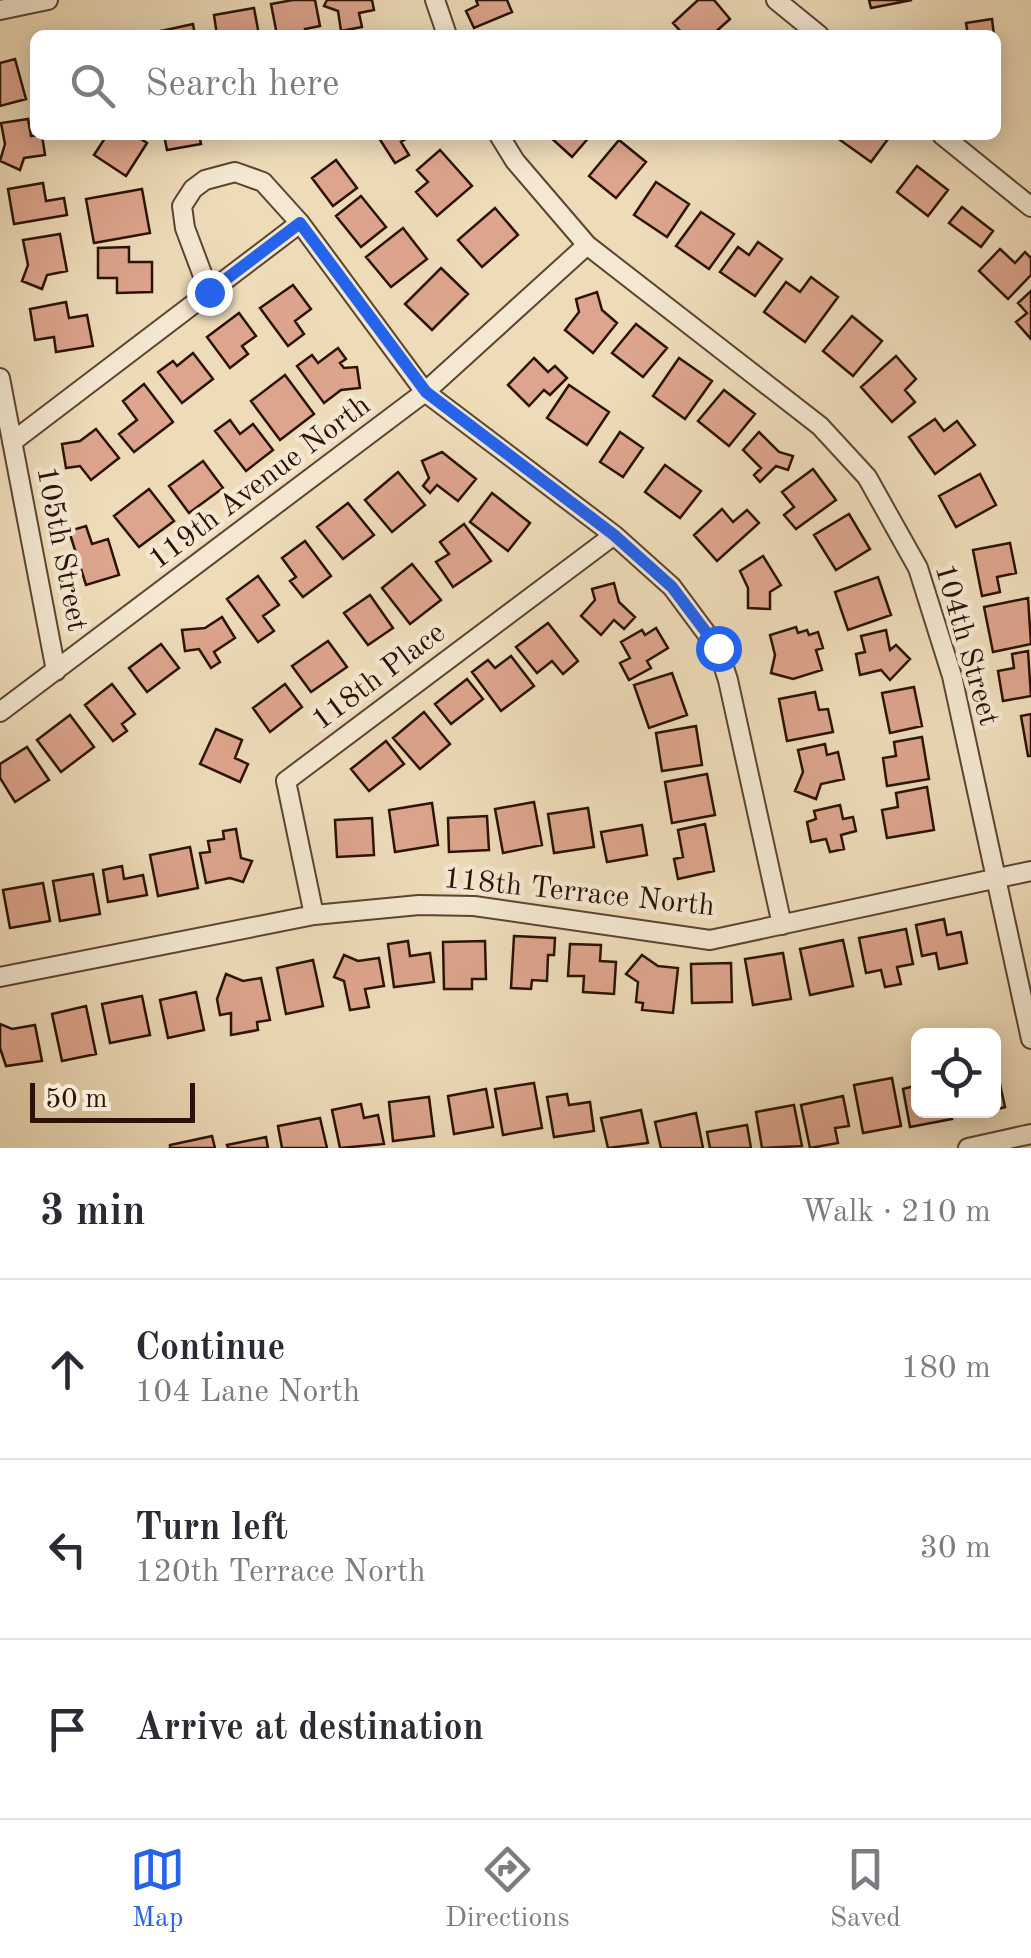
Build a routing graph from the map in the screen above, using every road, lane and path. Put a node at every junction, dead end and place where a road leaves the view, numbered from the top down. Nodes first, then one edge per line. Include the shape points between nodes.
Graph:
1 (48, 0) edge
2 (434, 0) edge
3 (776, 0) edge
4 (0, 10) edge
5 (445, 30) edge
6 (813, 30) edge
7 (501, 140) edge
8 (948, 140) edge
9 (1031, 207) edge
10 (300, 223) junction
11 (586, 245) junction
12 (209, 292) junction
13 (0, 378) edge
14 (426, 392) junction
15 (12, 442) junction
16 (614, 535) junction
17 (56, 671) junction
18 (0, 712) edge
19 (1031, 872) edge
20 (994, 880) junction
21 (314, 915) junction
22 (782, 924) junction
23 (0, 977) edge
24 (1031, 1039) edge
25 (1031, 1134) edge
26 (968, 1148) edge

1 - 4 street
2 - 5 street
3 - 6 street
7 - 11 street, 104th Street
8 - 9 street
10 - 12 street
10 - 12 street via 249,176 221,173 192,189 182,206 185,228
10 - 14 street
11 - 14 street, 119th Avenue North
11 - 20 street, 104th Street via 820,426 867,477 918,568 952,676
12 - 15 street
13 - 15 street, 105th Street
14 - 16 street
14 - 17 street, 119th Avenue North
15 - 17 street, 105th Street
16 - 21 street, 118th Place via 286,781
16 - 22 street via 672,587 718,648
17 - 18 street, 119th Avenue North
19 - 20 street, 118th Terrace North
20 - 22 street, 118th Terrace North
20 - 24 street, 104th Street
21 - 22 street, 118th Terrace North via 419,904 474,906 710,940
21 - 23 street, 118th Terrace North
25 - 26 street

